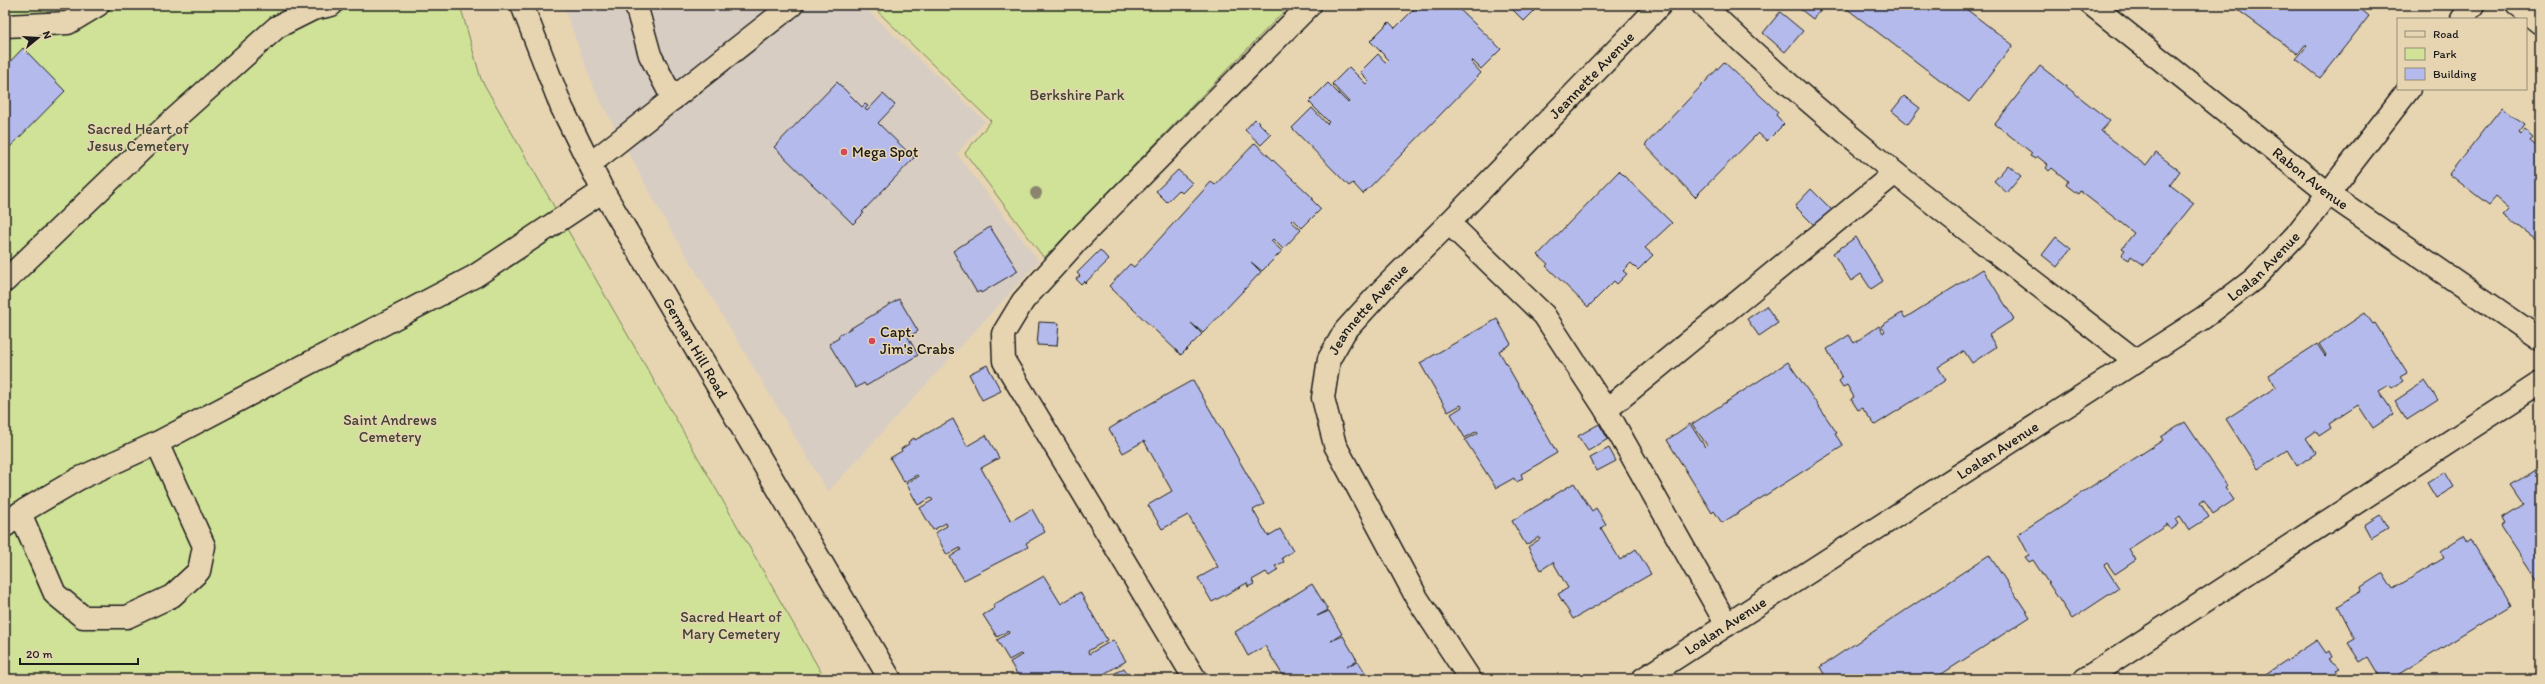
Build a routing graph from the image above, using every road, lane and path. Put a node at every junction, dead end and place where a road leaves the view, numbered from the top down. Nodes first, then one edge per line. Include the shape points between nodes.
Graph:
1 (98, 5) edge
2 (331, 5) edge
3 (522, 5) edge
4 (636, 5) edge
5 (792, 5) edge
6 (1310, 5) edge
7 (1660, 5) edge
8 (1704, 5) edge
9 (2092, 5) edge
10 (2473, 5) edge
11 (2517, 5) edge
12 (2463, 18) edge
13 (2540, 23) edge
14 (5, 26) edge
15 (2408, 90) edge
16 (673, 99) junction
17 (590, 164) junction
18 (1895, 173) junction
19 (603, 191) junction
20 (2329, 194) junction
21 (1449, 223) junction
22 (5, 281) edge
23 (2540, 339) edge
24 (2136, 361) junction
25 (2540, 383) edge
26 (1606, 410) junction
27 (157, 444) junction
28 (12, 520) edge
29 (1727, 625) junction
30 (890, 679) edge
31 (1195, 679) edge
32 (1470, 679) edge
33 (1643, 679) edge
34 (2085, 679) edge

1 - 14 street via 68,23
2 - 22 street via 313,9 277,27 162,130
3 - 17 street, German Hill Road via 562,108
4 - 16 street via 650,55
5 - 16 street
6 - 31 street via 1078,240 1023,301 1003,334 1004,361
7 - 21 street, Jeannette Avenue
8 - 18 street via 1764,63
9 - 20 street, Rabon Avenue
10 - 12 street
11 - 13 street
15 - 20 street, Loalan Avenue
16 - 17 street
17 - 19 street, German Hill Road
18 - 24 street
18 - 26 street
19 - 27 street via 475,276
19 - 30 street, German Hill Road
20 - 23 street, Rabon Avenue
20 - 24 street, Loalan Avenue via 2296,235 2254,279 2203,318
21 - 26 street via 1544,315
21 - 32 street, Jeannette Avenue via 1382,289 1345,331 1329,359 1323,398 1335,445 1417,598
24 - 29 street, Loalan Avenue
25 - 34 street
26 - 29 street
27 - 28 street via 78,478
27 - 28 street via 204,546 200,571 172,596 127,617 83,617 55,594
29 - 33 street, Loalan Avenue

